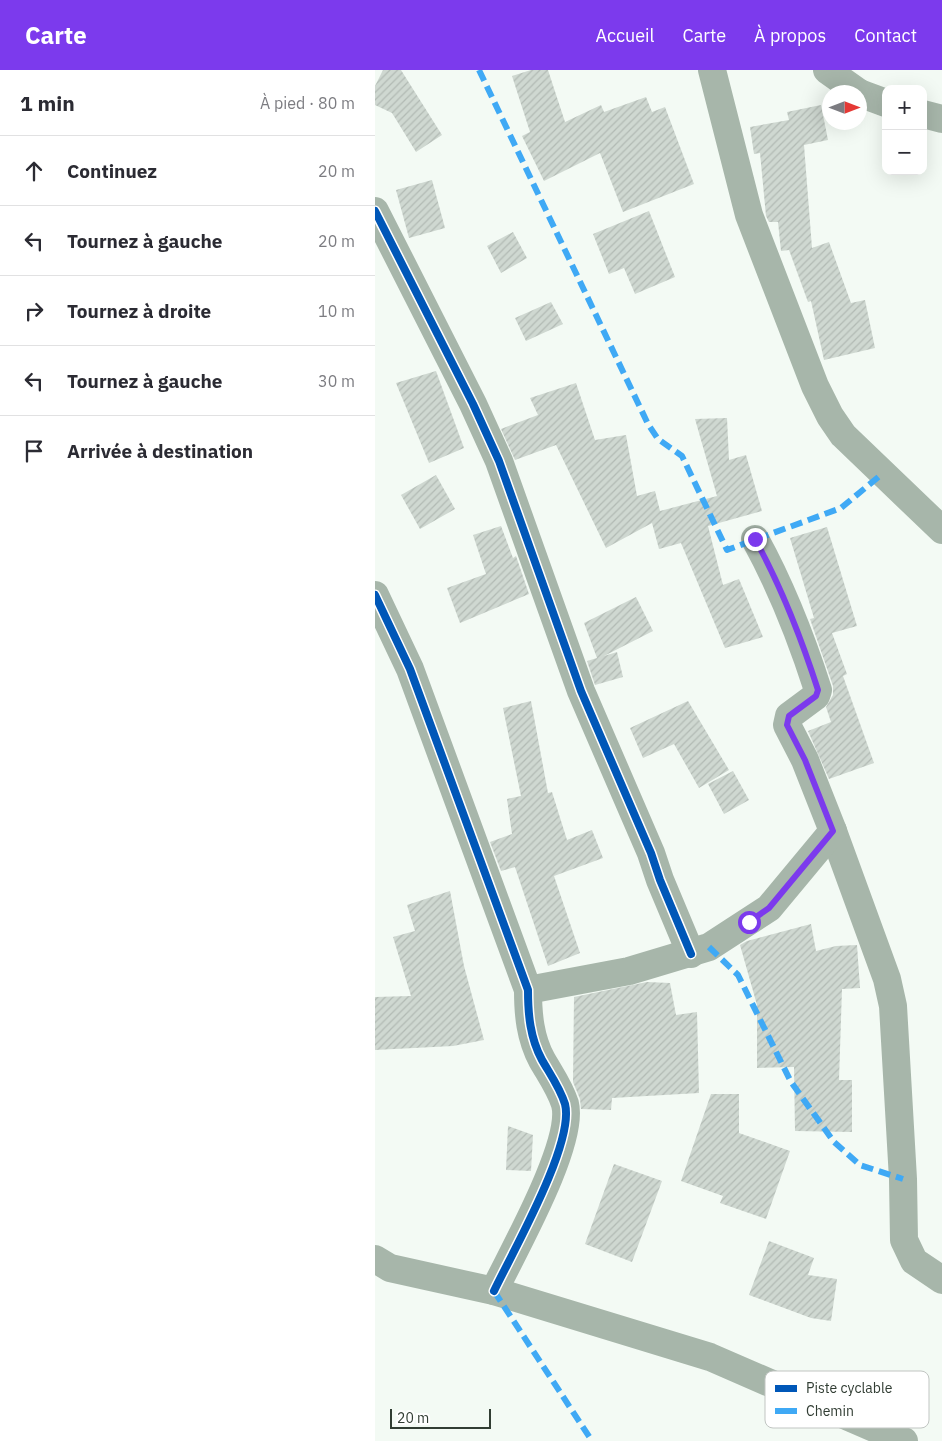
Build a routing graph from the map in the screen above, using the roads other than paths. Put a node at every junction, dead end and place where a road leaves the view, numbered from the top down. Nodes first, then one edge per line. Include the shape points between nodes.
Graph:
1 (712, 70) edge
2 (827, 70) edge
3 (848, 85) edge
4 (867, 96) edge
5 (882, 102) edge
6 (927, 115) edge
7 (942, 119) edge
8 (375, 211) edge
9 (942, 530) edge
10 (755, 539) dead end
11 (375, 595) edge
12 (833, 831) junction
13 (691, 954) junction
14 (528, 990) junction
15 (375, 1259) edge
16 (942, 1280) edge
17 (494, 1291) junction
18 (765, 1381) edge
19 (874, 1428) edge
20 (904, 1441) edge

1 - 9 street via 749,216 815,386 830,416 843,435
2 - 3 street
4 - 5 street
6 - 7 street
8 - 13 street via 499,460 581,691
10 - 12 street via 786,600 818,690 816,696 789,716 787,725 805,760
11 - 14 street via 410,669
12 - 13 street via 769,908 709,947
12 - 16 street via 887,979 893,1006 905,1240 914,1261
13 - 14 street via 629,971
14 - 17 street via 529,1020 535,1043 565,1105 565,1122 542,1192
15 - 17 street via 390,1268
17 - 18 street via 709,1357
19 - 20 street

